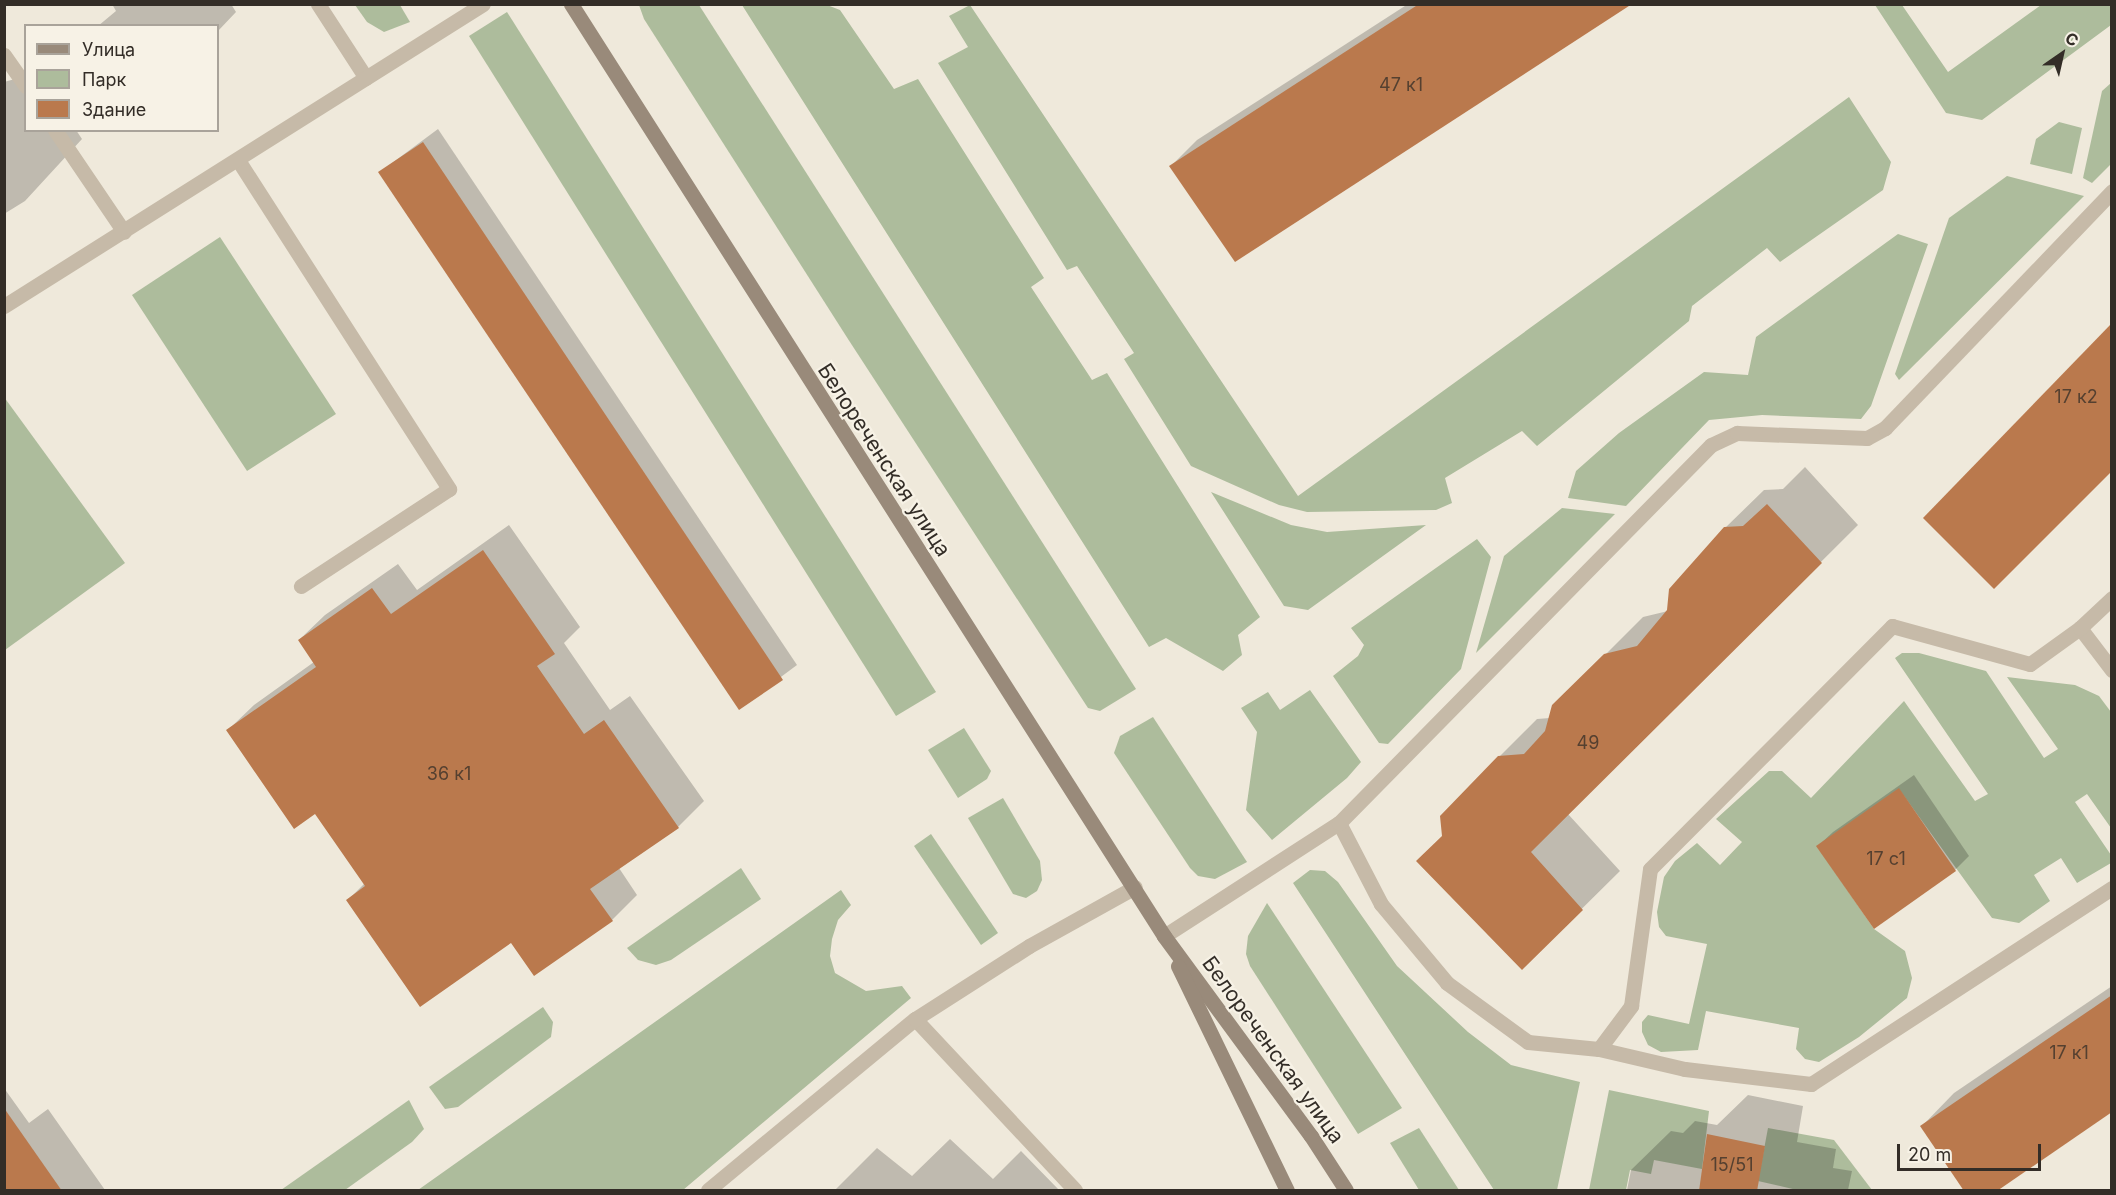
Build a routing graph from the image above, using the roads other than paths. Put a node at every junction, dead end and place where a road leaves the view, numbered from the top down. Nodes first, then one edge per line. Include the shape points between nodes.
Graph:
1 (318, 4) edge
2 (483, 4) edge
3 (571, 4) edge
4 (4, 56) edge
5 (366, 78) junction
6 (24, 83) edge
7 (57, 132) edge
8 (238, 160) junction
9 (2112, 191) edge
10 (124, 232) junction
11 (4, 306) edge
12 (301, 586) dead end
13 (2112, 598) edge
14 (2080, 628) junction
15 (2112, 670) edge
16 (1340, 823) junction
17 (1135, 887) junction
18 (2112, 888) edge
19 (1164, 936) junction
20 (915, 1019) junction
21 (1599, 1049) junction
22 (708, 1191) edge
23 (1075, 1191) edge
24 (1287, 1191) edge
25 (1346, 1191) edge

1 - 5 lane
2 - 5 lane
3 - 17 main road, Белореченская улица
4 - 6 lane
5 - 8 lane
7 - 10 lane
8 - 10 lane
8 - 12 lane via 449,489
9 - 16 lane via 1885,428 1867,438 1737,434 1711,445
10 - 11 lane
13 - 14 lane
14 - 15 lane
14 - 21 lane via 2030,664 1892,626 1650,869 1631,1006
16 - 19 lane
16 - 21 lane via 1381,904 1447,983 1528,1042
17 - 19 main road, Белореченская улица
17 - 20 lane via 1029,946
18 - 21 lane via 1811,1084 1685,1069
19 - 24 main road, Белореченская улица
19 - 25 main road, Белореченская улица via 1311,1136
20 - 22 lane
20 - 23 lane

